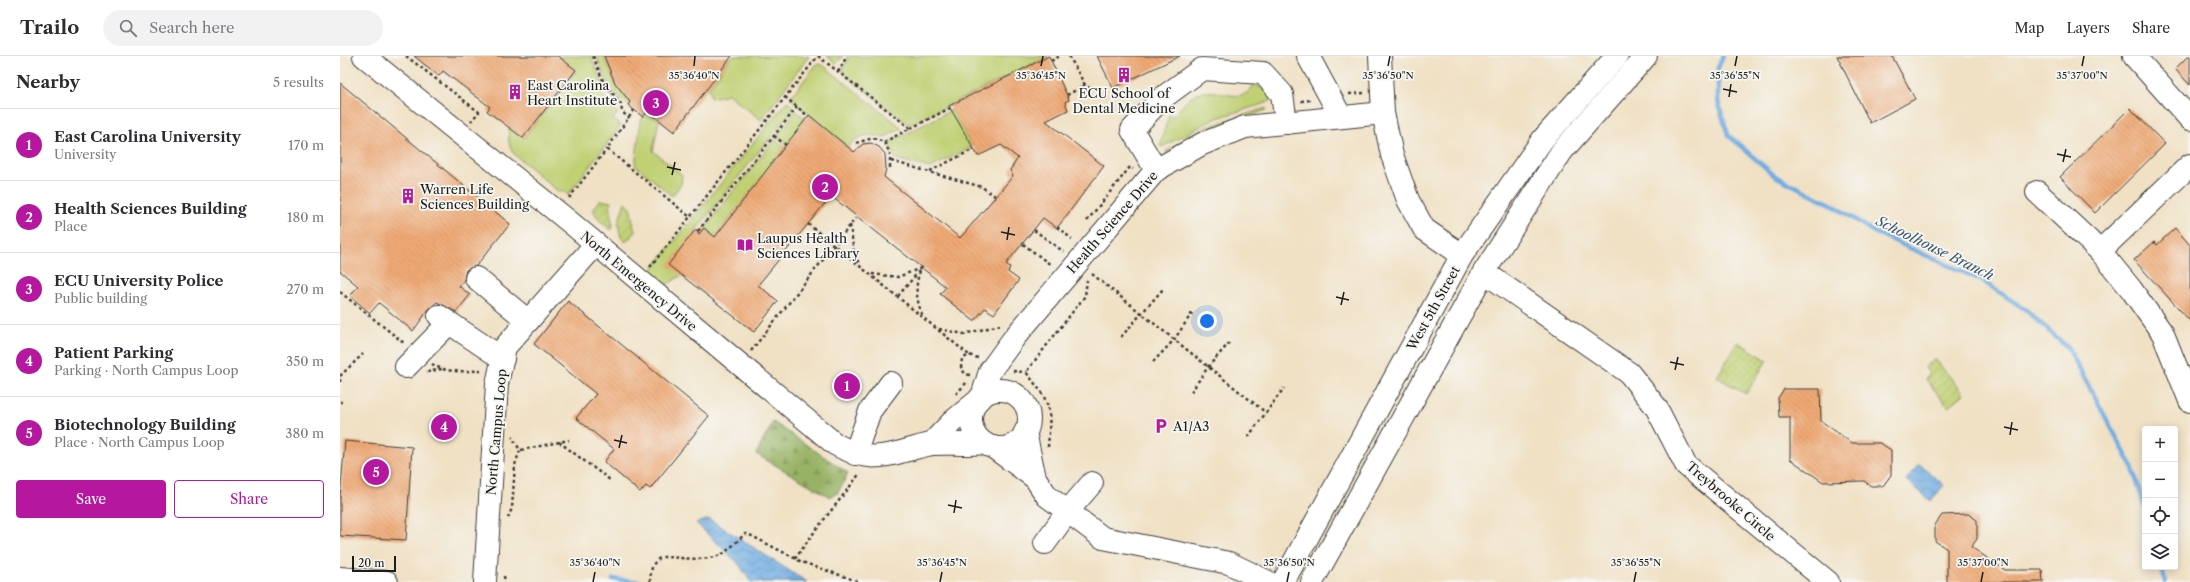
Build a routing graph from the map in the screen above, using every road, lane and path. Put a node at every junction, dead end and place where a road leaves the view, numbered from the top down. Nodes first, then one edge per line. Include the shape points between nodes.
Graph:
1 (364, 56) edge
2 (406, 56) edge
3 (593, 56) edge
4 (818, 56) edge
5 (847, 56) edge
6 (1058, 56) edge
7 (1069, 56) edge
8 (1308, 56) edge
9 (1380, 56) edge
10 (1617, 56) edge
11 (1646, 56) edge
12 (2134, 56) edge
13 (1051, 61) dead end
14 (838, 72) junction
15 (1085, 85) junction
16 (1090, 88) dead end
17 (1067, 95) dead end
18 (785, 97) junction
19 (1312, 100) dead end
20 (1298, 102) dead end
21 (797, 107) junction
22 (950, 108) dead end
23 (634, 110) dead end
24 (1383, 113) junction
25 (808, 116) dead end
26 (1341, 117) junction
27 (629, 118) junction
28 (2190, 119) edge
29 (1286, 123) junction
30 (476, 127) dead end
31 (910, 128) junction
32 (774, 136) junction
33 (884, 142) junction
34 (856, 143) dead end
35 (786, 145) dead end
36 (974, 149) dead end
37 (607, 150) junction
38 (891, 161) junction
39 (2190, 165) edge
40 (890, 168) dead end
41 (1156, 170) junction
42 (930, 172) junction
43 (2037, 192) dead end
44 (996, 196) dead end
45 (567, 201) dead end
46 (690, 217) junction
47 (856, 218) dead end
48 (808, 224) dead end
49 (850, 225) junction
50 (1057, 228) dead end
51 (1034, 230) dead end
52 (698, 232) dead end
53 (1072, 239) dead end
54 (596, 244) junction
55 (1024, 244) dead end
56 (835, 245) junction
57 (2100, 251) junction
58 (1462, 255) junction
59 (1077, 262) junction
60 (643, 263) dead end
61 (859, 265) junction
62 (1051, 265) dead end
63 (921, 268) junction
64 (1484, 272) junction
65 (870, 274) junction
66 (476, 278) dead end
67 (1163, 289) dead end
68 (898, 296) junction
69 (1192, 313) dead end
70 (1141, 314) junction
71 (924, 318) junction
72 (528, 321) junction
73 (1003, 325) dead end
74 (936, 328) junction
75 (1121, 337) dead end
76 (1174, 340) junction
77 (1229, 343) dead end
78 (1008, 346) junction
79 (362, 354) dead end
80 (969, 355) junction
81 (503, 358) junction
82 (1153, 362) dead end
83 (981, 363) dead end
84 (740, 365) junction
85 (406, 367) dead end
86 (1208, 367) junction
87 (1013, 371) dead end
88 (1026, 372) junction
89 (973, 375) dead end
90 (340, 382) edge
91 (896, 387) dead end
92 (1284, 388) dead end
93 (1191, 392) dead end
94 (1015, 395) junction
95 (978, 400) junction
96 (2190, 401) edge
97 (1265, 412) junction
98 (1025, 432) junction
99 (1248, 437) dead end
100 (569, 440) dead end
101 (559, 442) junction
102 (931, 444) junction
103 (988, 445) junction
104 (520, 450) dead end
105 (1042, 452) dead end
106 (862, 461) junction
107 (1035, 478) junction
108 (610, 480) dead end
109 (1092, 483) dead end
110 (1068, 511) junction
111 (1045, 543) dead end
112 (795, 559) junction
113 (340, 578) edge
114 (495, 581) edge
115 (387, 582) edge
116 (510, 582) edge
117 (650, 582) edge
118 (860, 582) edge
119 (1268, 582) edge
120 (1283, 582) edge
121 (1312, 582) edge
122 (1828, 582) edge

1 - 54 street, North Emergency Drive
2 - 30 path via 478,112 470,123
3 - 27 path via 603,81 621,104 622,112
4 - 14 path
4 - 18 path
5 - 14 path
6 - 13 path
7 - 15 path
8 - 26 street
9 - 24 street
10 - 58 street, West 5th Street via 1543,139
11 - 64 street, West 5th Street via 1562,151
12 - 28 street
14 - 31 path
15 - 16 path
15 - 17 path
18 - 21 path
18 - 46 path
19 - 20 path
21 - 25 path
21 - 32 path
22 - 31 path
23 - 27 path
24 - 26 street, Health Science Drive
24 - 58 street via 1392,155 1408,200 1424,229
26 - 29 street, Health Science Drive
27 - 37 path
29 - 41 street, Health Science Drive via 1245,127 1202,144
29 - 41 street via 1282,94 1263,73 1202,69 1161,99 1132,130
31 - 33 path
32 - 35 path
32 - 52 path
33 - 34 path via 873,138
33 - 38 path
36 - 42 path
37 - 45 path
37 - 46 path
38 - 40 path
38 - 42 path
39 - 57 street
41 - 59 street, Health Science Drive
42 - 44 path via 982,187
43 - 57 street
46 - 60 path via 649,268
47 - 49 path
48 - 56 path
49 - 56 path
49 - 61 path via 854,252
50 - 53 path
51 - 59 path
54 - 72 street, North Campus Loop
54 - 84 street, North Emergency Drive
55 - 62 path
56 - 61 path
56 - 84 path
57 - 96 street via 2163,334
58 - 120 street, West 5th Street
59 - 78 street, Health Science Drive
61 - 65 path
63 - 65 path via 898,277
63 - 68 path
63 - 71 path via 916,293
64 - 121 street, West 5th Street
64 - 122 street, Treybrooke Circle via 1629,373 1656,407 1686,465
65 - 68 path
66 - 72 street
67 - 70 path
68 - 71 path
69 - 76 path
70 - 75 path
70 - 76 path
70 - 88 path via 1089,272 1085,296
71 - 74 path
72 - 81 street, North Campus Loop via 505,347
73 - 74 path via 964,334
74 - 80 path
76 - 82 path
76 - 86 path
77 - 86 path
78 - 94 street via 1006,370
78 - 95 street, Health Science Drive via 990,371
79 - 90 path via 340,376
80 - 83 path via 977,356
80 - 89 path via 962,359 961,367 965,374
81 - 85 street via 444,320
81 - 114 street, North Campus Loop via 497,384
84 - 106 street, North Emergency Drive via 835,444
86 - 93 path
86 - 97 path
87 - 88 path
88 - 105 path via 1044,396 1050,410 1048,447
91 - 106 street via 870,411
92 - 97 path
94 - 95 street via 998,390
94 - 98 street via 1026,407 1028,424
95 - 102 street
95 - 103 street via 972,412 973,430
97 - 99 path
98 - 103 street via 1020,440 1012,445 1002,448
98 - 107 street
100 - 101 path
101 - 104 path
101 - 108 path
102 - 103 street
102 - 106 street
103 - 107 street
106 - 112 path via 841,499 817,526
107 - 110 street via 1048,496
109 - 110 street
110 - 111 street
110 - 119 street via 1103,538 1229,563
112 - 117 path via 745,534 724,552 711,558 662,557 656,560 652,567
112 - 118 path
113 - 115 street
114 - 116 path

